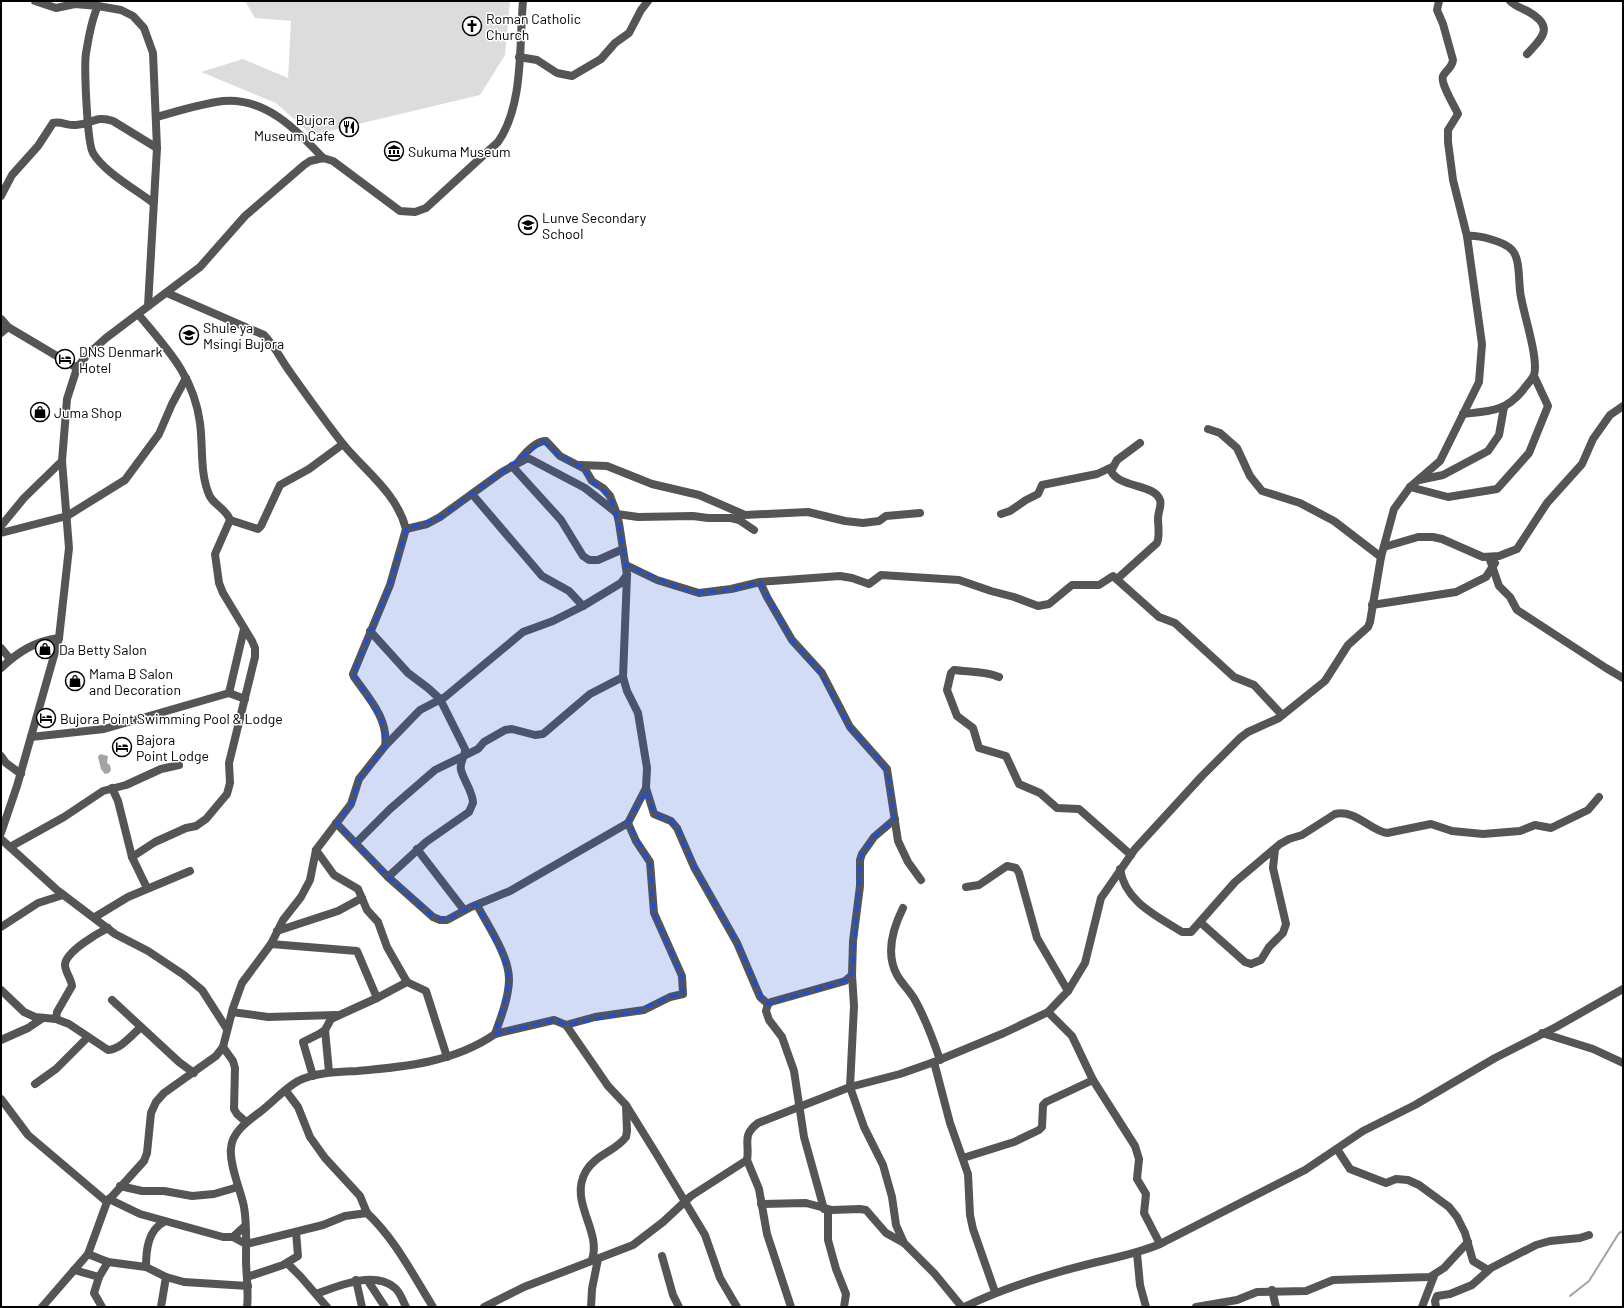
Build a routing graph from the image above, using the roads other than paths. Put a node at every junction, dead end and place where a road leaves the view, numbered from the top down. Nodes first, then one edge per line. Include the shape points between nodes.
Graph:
1 (35, 1) edge
2 (523, 1) edge
3 (648, 1) edge
4 (1439, 1) edge
5 (1510, 1) edge
6 (95, 3) edge
7 (1527, 54) dead end
8 (519, 57) junction
9 (157, 117) junction
10 (88, 123) junction
11 (157, 148) junction
12 (323, 158) junction
13 (1, 196) edge
14 (152, 202) junction
15 (1467, 236) junction
16 (167, 293) junction
17 (148, 306) junction
18 (138, 314) junction
19 (1, 319) edge
20 (8, 327) junction
21 (1, 333) edge
22 (78, 368) junction
23 (1534, 376) junction
24 (186, 378) junction
25 (1623, 406) edge
26 (1504, 407) junction
27 (1464, 414) junction
28 (1208, 428) dead end
29 (1140, 443) dead end
30 (343, 444) junction
31 (62, 461) junction
32 (515, 464) junction
33 (580, 465) junction
34 (1112, 467) junction
35 (1417, 480) junction
36 (1410, 487) junction
37 (472, 494) junction
38 (920, 513) dead end
39 (617, 514) junction
40 (1001, 514) dead end
41 (68, 516) junction
42 (230, 520) junction
43 (1, 526) edge
44 (406, 529) junction
45 (754, 530) dead end
46 (1, 533) edge
47 (1384, 547) junction
48 (623, 549) junction
49 (1499, 556) junction
50 (1381, 557) junction
51 (1489, 557) junction
52 (626, 565) junction
53 (1494, 566) junction
54 (627, 575) junction
55 (1118, 579) junction
56 (760, 582) junction
57 (1372, 604) junction
58 (582, 606) junction
59 (244, 629) junction
60 (370, 631) junction
61 (58, 638) junction
62 (1, 648) edge
63 (10, 659) junction
64 (1, 668) edge
65 (623, 677) junction
66 (999, 677) dead end
67 (1623, 678) edge
68 (229, 693) junction
69 (246, 699) junction
70 (440, 699) junction
71 (1282, 715) junction
72 (31, 737) junction
73 (385, 746) junction
74 (464, 755) junction
75 (1, 756) edge
76 (179, 765) dead end
77 (21, 774) junction
78 (112, 788) junction
79 (646, 788) junction
80 (1599, 797) dead end
81 (895, 819) junction
82 (628, 822) junction
83 (336, 823) junction
84 (1, 833) edge
85 (1, 839) edge
86 (356, 843) junction
87 (10, 847) junction
88 (316, 850) junction
89 (417, 850) junction
90 (1275, 850) junction
91 (1131, 855) junction
92 (132, 857) junction
93 (1120, 869) junction
94 (190, 871) dead end
95 (388, 878) junction
96 (921, 880) dead end
97 (966, 887) dead end
98 (147, 888) junction
99 (63, 895) junction
100 (362, 898) junction
101 (477, 905) junction
102 (903, 908) dead end
103 (464, 910) junction
104 (95, 917) junction
105 (1200, 922) junction
106 (1, 927) edge
107 (108, 928) junction
108 (277, 931) junction
109 (271, 944) junction
110 (852, 975) junction
111 (407, 982) junction
112 (1623, 989) edge
113 (1, 990) edge
114 (1068, 991) junction
115 (377, 998) junction
116 (112, 1000) dead end
117 (768, 1004) junction
118 (232, 1012) junction
119 (1048, 1012) junction
120 (339, 1015) junction
121 (43, 1018) junction
122 (56, 1019) junction
123 (566, 1025) junction
124 (140, 1027) junction
125 (227, 1028) junction
126 (325, 1030) junction
127 (1542, 1033) junction
128 (495, 1034) junction
129 (88, 1036) junction
130 (1, 1040) edge
131 (223, 1047) junction
132 (448, 1056) junction
133 (937, 1061) junction
134 (1623, 1063) edge
135 (329, 1072) junction
136 (194, 1073) junction
137 (313, 1076) junction
138 (1093, 1080) junction
139 (35, 1084) dead end
140 (850, 1087) junction
141 (286, 1091) junction
142 (1, 1099) edge
143 (626, 1105) junction
144 (799, 1107) junction
145 (246, 1122) junction
146 (1337, 1149) junction
147 (963, 1158) junction
148 (747, 1160) junction
149 (120, 1186) junction
150 (238, 1187) junction
151 (108, 1200) junction
152 (684, 1201) junction
153 (761, 1204) junction
154 (826, 1209) junction
155 (367, 1213) junction
156 (164, 1222) junction
157 (245, 1226) junction
158 (296, 1232) junction
159 (1589, 1235) dead end
160 (233, 1237) junction
161 (1468, 1242) junction
162 (904, 1243) junction
163 (246, 1244) junction
164 (1160, 1244) junction
165 (1137, 1253) junction
166 (88, 1254) junction
167 (662, 1256) dead end
168 (595, 1260) junction
169 (108, 1262) junction
170 (287, 1263) junction
171 (146, 1267) junction
172 (74, 1270) junction
173 (1488, 1270) junction
174 (247, 1276) junction
175 (1434, 1276) junction
176 (99, 1277) junction
177 (166, 1277) junction
178 (356, 1280) junction
179 (368, 1281) junction
180 (248, 1286) junction
181 (1272, 1290) junction
182 (995, 1292) junction
183 (316, 1294) junction
184 (42, 1307) edge
185 (102, 1307) edge
186 (161, 1307) edge
187 (247, 1307) edge
188 (327, 1307) edge
189 (362, 1307) edge
190 (385, 1307) edge
191 (406, 1307) edge
192 (433, 1307) edge
193 (484, 1307) edge
194 (591, 1307) edge
195 (679, 1307) edge
196 (737, 1307) edge
197 (791, 1307) edge
198 (844, 1307) edge
199 (963, 1307) edge
200 (1146, 1307) edge
201 (1196, 1307) edge
202 (1276, 1307) edge
203 (1422, 1307) edge
204 (1436, 1307) edge

1 - 6 street via 56,8
2 - 8 street
3 - 8 street via 629,33 615,43 601,59 572,76 557,73 537,60
4 - 15 street via 1437,10 1453,60 1442,82 1458,114 1448,130 1452,180
5 - 7 street via 1535,16 1543,25 1544,33 1541,39
6 - 9 street via 133,16 144,28 154,54
6 - 10 street via 86,54
8 - 12 street via 516,95 510,121 503,135 457,180 421,210 400,211 340,165
9 - 11 street
9 - 12 street via 213,103 230,101 248,104 284,120
10 - 11 street via 101,118 113,121
10 - 13 street via 53,123 38,146 12,175
10 - 14 street via 92,150 96,157
11 - 14 street
12 - 16 street via 310,161 245,216 200,267
14 - 17 street
15 - 23 street via 1476,235 1499,243 1509,247 1516,255 1520,295 1534,356
15 - 27 street via 1482,344 1479,382
16 - 17 street
16 - 30 street via 264,335 272,342 289,371
17 - 18 street
18 - 22 street via 86,356
18 - 24 street via 169,351
19 - 20 street
20 - 21 street
20 - 22 street
22 - 31 street via 67,399
23 - 26 street
23 - 36 street via 1548,406 1529,453 1502,485 1494,490 1448,497
24 - 41 street via 159,434 130,475
24 - 42 street via 198,406 207,492
25 - 49 street via 1610,415 1593,439 1582,464 1547,503 1522,544 1517,549
26 - 27 street
26 - 35 street via 1499,435 1488,450 1443,475
27 - 35 street via 1440,461
28 - 50 street via 1220,433 1236,448 1250,476 1262,491 1300,503 1334,521
29 - 34 street via 1117,460
30 - 42 street via 309,469 280,485 258,529
30 - 44 street via 390,495
31 - 41 street
31 - 43 street via 24,498
32 - 33 street via 527,451 543,441 549,443 560,456
32 - 37 street
32 - 39 street via 530,459 578,484
32 - 48 street via 561,520 583,556 589,560 598,560
33 - 38 street via 607,466 652,484 699,495 745,514 808,512 864,523 879,521 886,516
33 - 39 street via 592,481 610,496
34 - 40 street via 1097,474 1042,486 1038,494
34 - 55 street via 1111,471 1116,479 1140,486 1156,495 1161,502 1158,540
35 - 36 street
36 - 47 street via 1394,509
37 - 44 street via 432,522
37 - 58 street via 542,576 569,591
39 - 45 street via 638,517 731,518
39 - 48 street
41 - 46 street
41 - 61 street via 69,548
42 - 59 street via 217,548 216,559 220,588
44 - 60 street via 390,585
47 - 50 street
47 - 51 street via 1418,537 1433,537
48 - 52 street
49 - 51 street
49 - 53 street
50 - 57 street
51 - 53 street
52 - 54 street
52 - 56 street via 691,592 718,592
53 - 57 street via 1483,579 1456,592
53 - 67 street via 1499,586 1510,597 1517,610
54 - 58 street via 621,583
54 - 65 street
55 - 56 street via 1111,576 1099,585 1072,586 1049,604 1038,606 959,580 881,575 869,584 840,576
55 - 71 street via 1159,617 1175,623 1234,677 1257,687
56 - 81 street via 792,640 822,674 850,727 887,769
57 - 71 street via 1369,626 1348,645 1329,676
58 - 70 street via 553,621 523,632
59 - 68 street
59 - 69 street via 255,648
60 - 70 street via 408,673
60 - 73 street via 353,674 374,704 382,721
61 - 63 street via 43,640
61 - 72 street
62 - 63 street
63 - 64 street
65 - 74 street via 590,694 543,734 535,735 508,729
65 - 79 street via 638,713 647,768
66 - 91 street via 989,673 954,670 950,673 947,693 957,716 973,728 978,746 1006,756 1019,784 1040,793 1057,808 1079,809
68 - 69 street
68 - 72 street via 104,729
69 - 92 street via 229,763 230,783 227,794 206,819 196,826 155,842
70 - 73 street via 420,710
70 - 74 street via 464,745
71 - 91 street via 1240,738
72 - 77 street
73 - 83 street via 359,779 351,804
74 - 86 street via 429,773
74 - 89 street via 461,768 473,800 471,809
75 - 77 street via 6,764
76 - 78 street via 161,768 126,785
77 - 84 street
78 - 87 street via 95,795 64,817
78 - 92 street via 118,801
79 - 82 street
79 - 117 street via 654,814 671,821 677,828 691,861 737,943 760,996
80 - 90 street via 1588,810 1553,827 1535,825 1520,831 1490,834 1452,831 1431,824 1383,832 1361,819 1338,813 1304,834 1284,842
81 - 96 street via 898,841 908,862
81 - 110 street via 874,837 861,857
82 - 101 street via 510,891
82 - 123 street via 636,841 650,862 654,913 682,976 684,994 670,997 644,1010 589,1018
83 - 86 street
83 - 88 street
85 - 87 street
86 - 95 street
87 - 99 street
88 - 100 street via 334,875 355,887
88 - 108 street via 310,880
89 - 95 street
89 - 103 street
90 - 105 street via 1234,882
90 - 105 street via 1273,868 1286,924 1283,933 1269,947 1261,960 1251,964 1245,962
91 - 93 street
92 - 98 street
93 - 105 street via 1122,881 1135,900 1182,932 1191,932
93 - 114 street via 1101,898 1086,963
94 - 98 street
95 - 103 street via 426,912 440,920 447,920
97 - 114 street via 979,885 1007,866 1016,868 1037,938
98 - 104 street
99 - 104 street
99 - 106 street via 38,903
100 - 108 street via 338,912
100 - 111 street via 367,910 378,922 387,947
101 - 103 street
101 - 128 street via 502,954 508,973 507,991
102 - 133 street via 892,932 894,967 928,1026
104 - 107 street
107 - 122 street via 66,959 65,964 72,986 57,1012
107 - 125 street via 125,941 169,964 202,990
108 - 109 street
109 - 115 street via 356,951
109 - 118 street via 242,983
110 - 117 street via 845,981
110 - 140 street via 854,1006
111 - 115 street
111 - 132 street via 426,991
112 - 127 street
113 - 121 street via 24,1012
114 - 119 street
115 - 120 street
116 - 124 street
117 - 144 street via 767,1015 782,1037 794,1071
118 - 120 street via 268,1017
118 - 125 street
119 - 133 street
119 - 138 street via 1072,1036
120 - 126 street via 331,1019
121 - 122 street
121 - 130 street
122 - 129 street
123 - 128 street via 554,1020
123 - 143 street via 608,1086
124 - 129 street via 114,1049 108,1050
124 - 136 street
125 - 131 street
126 - 135 street
126 - 137 street via 303,1042
127 - 134 street via 1593,1049
127 - 146 street via 1415,1105 1363,1131
128 - 132 street via 486,1041
129 - 139 street via 56,1069
131 - 136 street via 216,1056
131 - 145 street via 235,1068 234,1109
132 - 135 street via 422,1064
133 - 140 street
133 - 147 street via 950,1123
135 - 137 street
136 - 149 street via 164,1093 156,1102 151,1113 144,1161
137 - 141 street via 298,1081
138 - 147 street via 1046,1102 1042,1127 1039,1130 1014,1142
138 - 164 street via 1135,1146 1138,1154 1137,1179 1146,1194 1144,1213
140 - 144 street
140 - 162 street via 864,1127 883,1165 892,1197 896,1225
141 - 145 street
141 - 155 street via 298,1107 310,1137 325,1158 360,1196
142 - 151 street via 28,1135
143 - 152 street
143 - 168 street via 626,1137 592,1162 581,1181 581,1202 595,1246
144 - 148 street via 758,1123 750,1130
144 - 154 street via 804,1137
145 - 150 street via 234,1138 231,1148
146 - 161 street via 1350,1169 1386,1183 1396,1179 1408,1180 1435,1196 1454,1211
146 - 164 street via 1305,1170
147 - 182 street via 970,1182 970,1215 973,1229
148 - 152 street
148 - 153 street
149 - 150 street via 192,1196 214,1194
149 - 151 street
150 - 157 street via 244,1208
151 - 156 street
151 - 166 street
152 - 168 street via 663,1222 633,1245
152 - 196 street via 704,1235 720,1278
153 - 154 street via 806,1203
153 - 197 street via 769,1241
154 - 162 street via 866,1210 886,1233
154 - 198 street via 828,1240 846,1294
155 - 158 street via 345,1216
155 - 192 street via 404,1259
156 - 160 street via 223,1237
156 - 171 street via 154,1229 146,1249
157 - 160 street
157 - 163 street
158 - 163 street
158 - 170 street via 298,1256
159 - 173 street via 1543,1243
160 - 163 street
161 - 173 street via 1473,1261
161 - 175 street
162 - 199 street
163 - 174 street
164 - 165 street
165 - 182 street
165 - 200 street via 1140,1286
166 - 169 street
166 - 172 street
167 - 195 street
168 - 193 street via 524,1287
168 - 194 street
169 - 171 street
169 - 176 street
170 - 174 street
170 - 183 street
171 - 177 street
172 - 176 street
172 - 184 street
173 - 204 street via 1472,1285 1437,1296
174 - 180 street
175 - 181 street via 1333,1280 1306,1291
175 - 203 street
176 - 185 street via 94,1293
177 - 180 street via 184,1282
177 - 186 street
178 - 179 street
178 - 183 street
178 - 189 street
179 - 190 street
179 - 191 street via 390,1284 397,1289
180 - 187 street
181 - 201 street via 1237,1300
181 - 202 street
182 - 199 street
183 - 188 street

